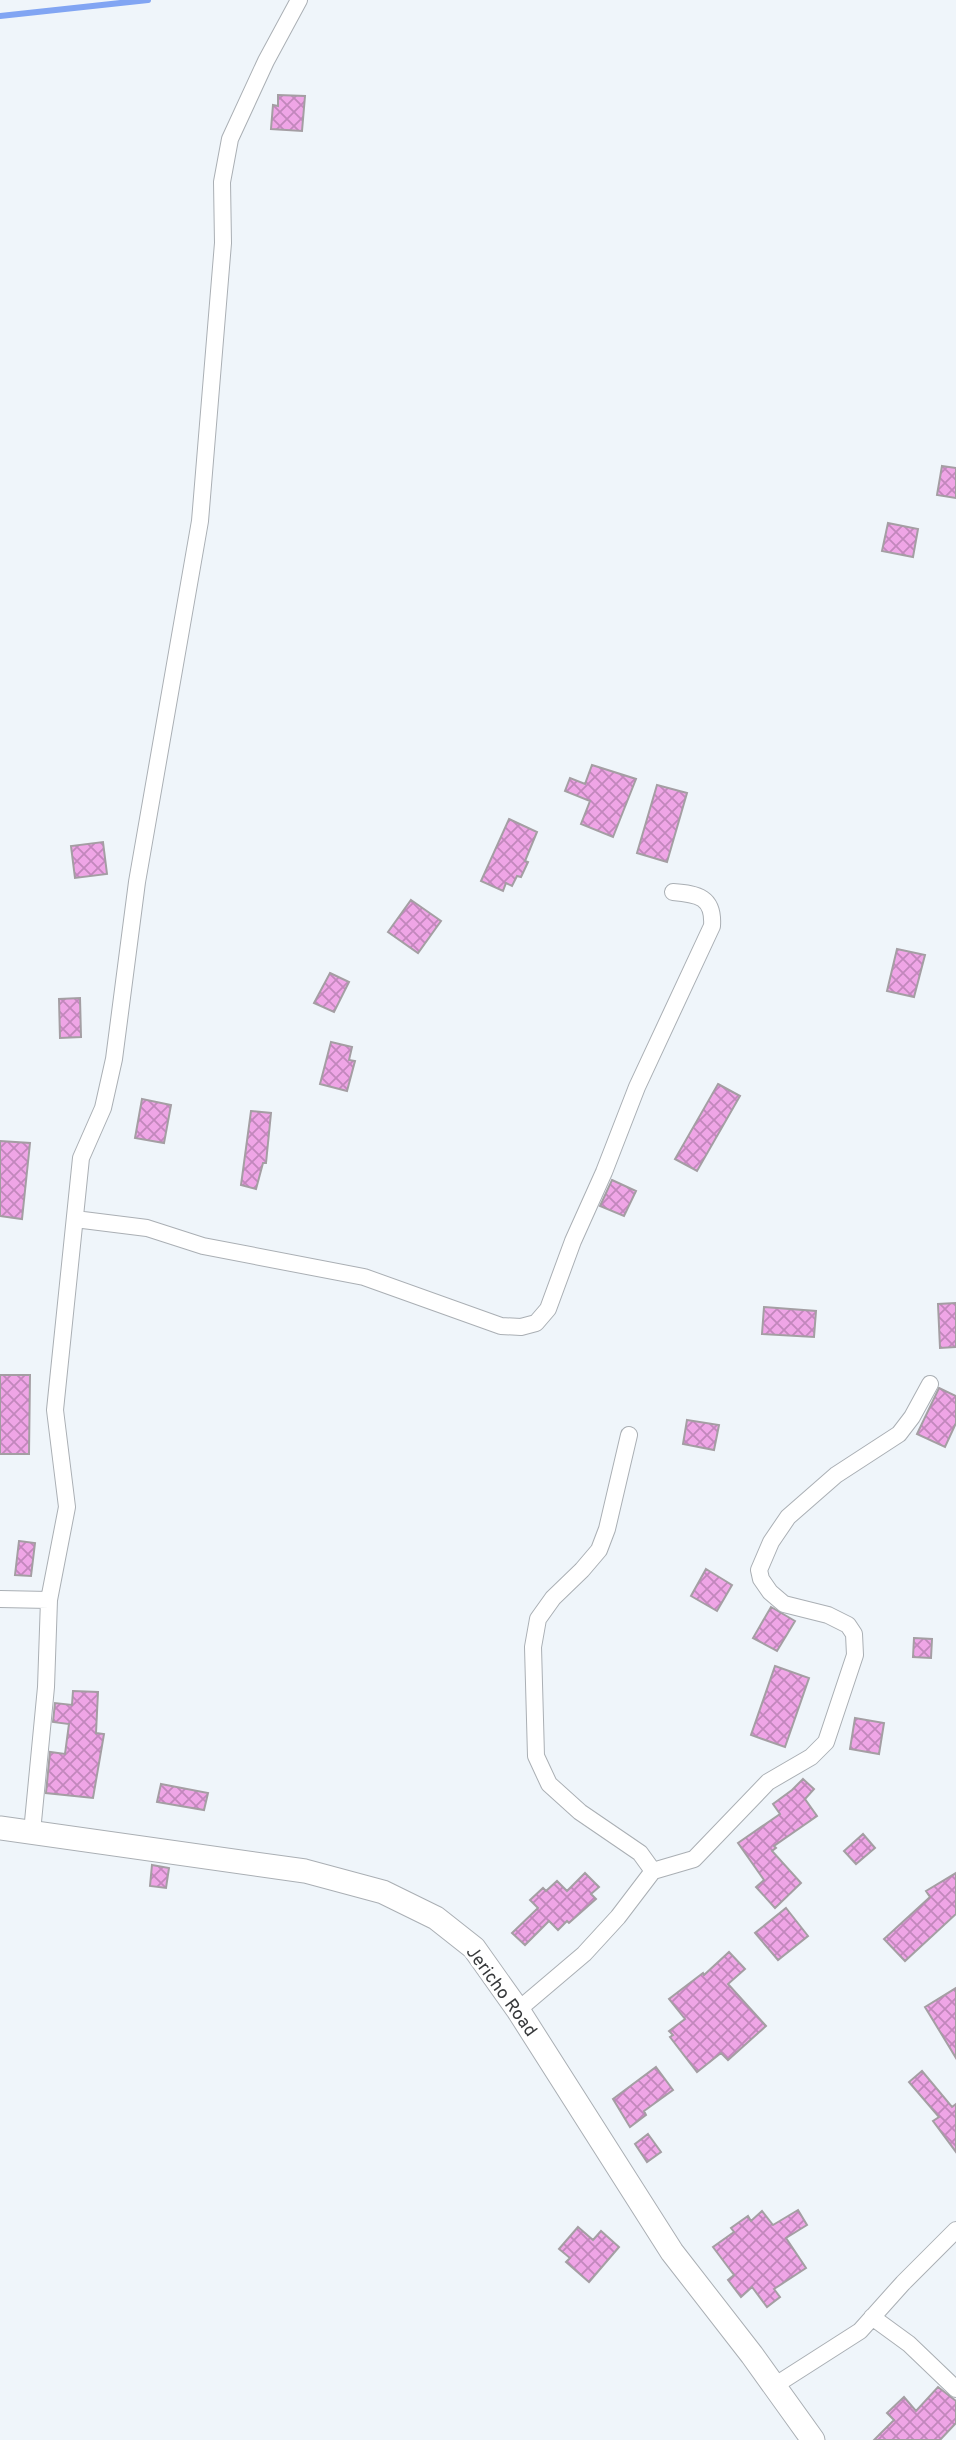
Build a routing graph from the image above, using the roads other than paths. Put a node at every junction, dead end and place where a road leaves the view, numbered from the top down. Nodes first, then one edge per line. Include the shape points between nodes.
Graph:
1 (299, 0) edge
2 (673, 892) dead end
3 (75, 1219) junction
4 (930, 1384) dead end
5 (629, 1434) dead end
6 (0, 1599) edge
7 (49, 1600) junction
8 (0, 1828) edge
9 (32, 1832) junction
10 (653, 1871) junction
11 (518, 2010) junction
12 (956, 2230) edge
13 (872, 2317) junction
14 (774, 2386) junction
15 (956, 2389) edge
16 (813, 2440) edge

1 - 3 street via 230,139 222,183 223,243 200,521 137,882 114,1059 103,1108 81,1158
2 - 3 street via 706,900 713,911 712,926 637,1087 548,1309 536,1323 501,1326 364,1278 203,1246 147,1228
3 - 7 street via 55,1410 67,1507
4 - 10 street via 899,1434 836,1475 788,1517 759,1570 770,1592 784,1604 828,1615 848,1625 854,1634 855,1655 826,1742 811,1757 768,1782 694,1858
5 - 10 street via 599,1550 538,1619 533,1647 536,1756 549,1784 580,1812 640,1853
6 - 7 street
7 - 9 street
8 - 9 street, Jericho Road
9 - 11 street, Jericho Road via 305,1871 383,1892 436,1918 474,1948
10 - 11 street via 584,1954
11 - 14 street, Jericho Road via 672,2252
12 - 13 street
13 - 14 street via 860,2331
13 - 15 street via 909,2344
14 - 16 street, Jericho Road

